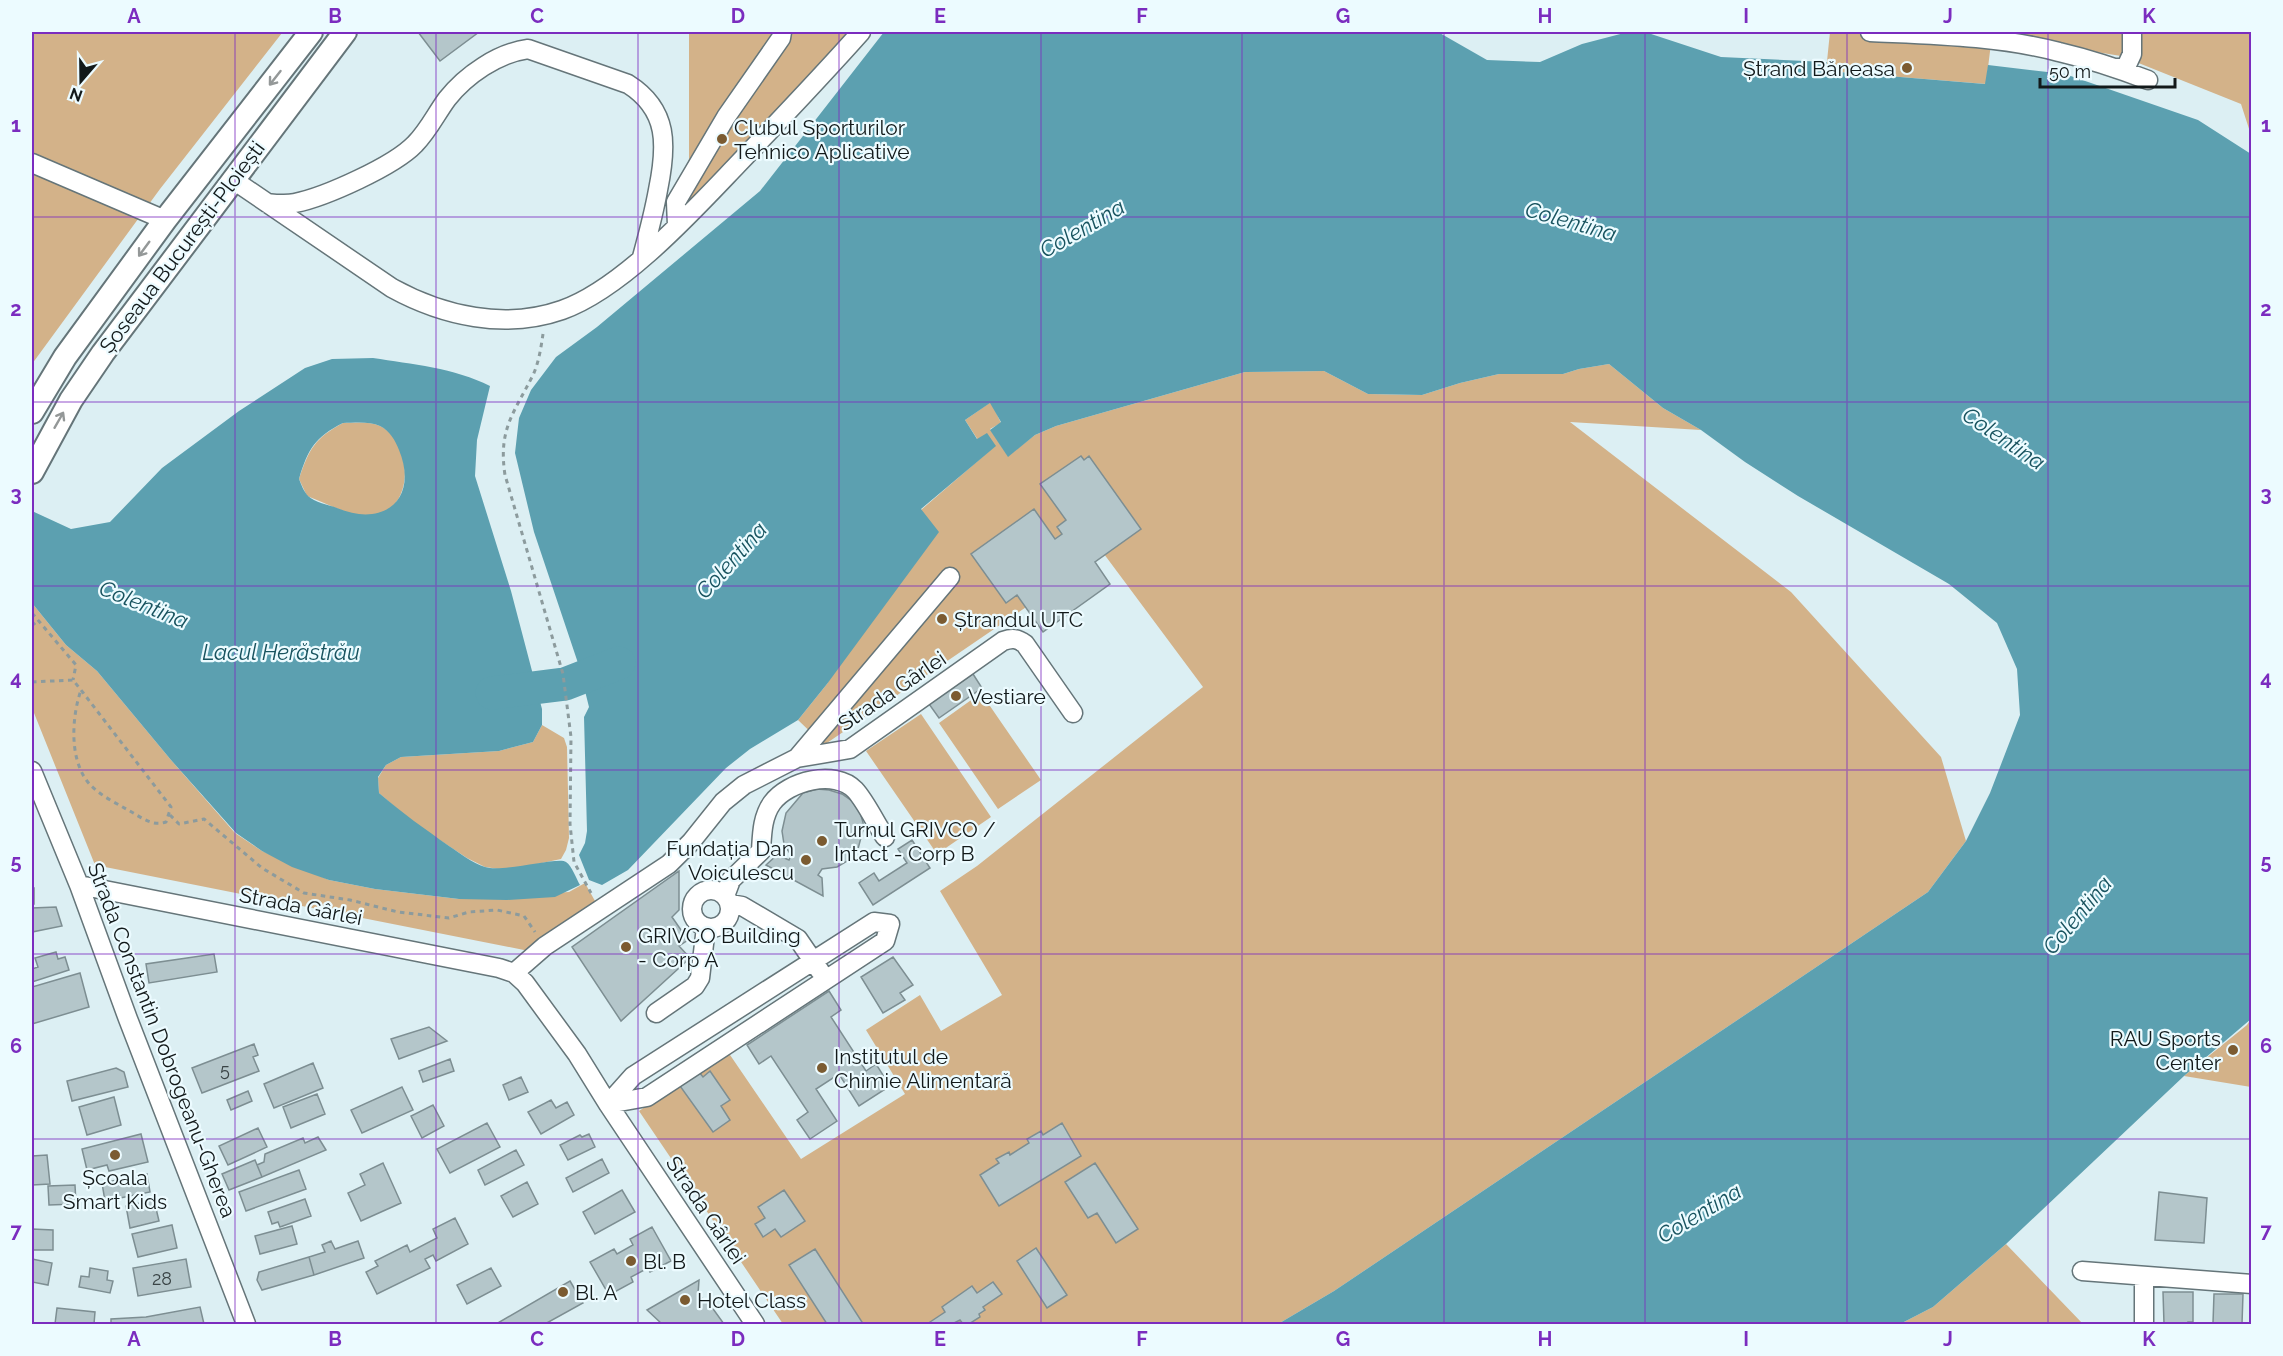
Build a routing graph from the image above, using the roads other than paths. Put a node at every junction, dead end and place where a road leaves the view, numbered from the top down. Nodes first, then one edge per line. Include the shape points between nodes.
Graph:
1 (345, 32) edge
2 (782, 32) edge
3 (861, 32) edge
4 (1870, 32) edge
5 (2132, 32) edge
6 (306, 34) edge
7 (2117, 68) junction
8 (2148, 80) dead end
9 (32, 163) edge
10 (232, 179) junction
11 (267, 203) junction
12 (165, 220) junction
13 (677, 225) junction
14 (642, 257) junction
15 (32, 412) edge
16 (32, 472) edge
17 (950, 577) dead end
18 (1073, 713) dead end
19 (797, 758) junction
20 (32, 772) edge
21 (885, 837) dead end
22 (79, 885) junction
23 (728, 900) junction
24 (706, 927) junction
25 (814, 960) junction
26 (514, 973) junction
27 (825, 980) junction
28 (656, 1013) dead end
29 (722, 1020) junction
30 (734, 1040) junction
31 (608, 1104) junction
32 (2082, 1271) dead end
33 (2144, 1276) junction
34 (2252, 1284) edge
35 (246, 1324) edge
36 (755, 1324) edge
37 (2144, 1324) edge

1 - 10 main road, Șoseaua București-Ploiești
2 - 13 street via 676,202
3 - 13 street
4 - 7 street via 2018,44
5 - 7 street via 2131,58 2126,67
6 -> 12 main road, Șoseaua București-Ploiești
7 - 8 street
9 - 12 street
10 - 11 street
16 -> 10 main road, Șoseaua București-Ploiești via 84,379
11 - 14 street via 392,288 433,308 475,318 500,319 564,309 613,281
11 - 14 street via 295,203 315,197 385,165 414,146 460,84 515,51 528,49 628,84 651,104 663,132 664,159
12 -> 15 main road, Șoseaua București-Ploiești via 65,357
13 - 14 street
17 - 19 street
18 - 19 street, Strada Gârlei via 1025,644 1010,638 850,749
19 - 26 street, Strada Gârlei via 744,785 723,802 669,864 545,946
20 - 22 street, Strada Constantin Dobrogeanu-Gherea
21 - 23 street via 855,790 825,779 793,786 772,803 764,821 761,851 731,880
22 - 26 street, Strada Gârlei
22 - 35 street, Strada Constantin Dobrogeanu-Gherea
23 - 24 street via 729,917 725,923
23 - 24 street via 721,892 709,890 694,899 693,916
23 - 25 street via 798,939
24 - 28 street via 700,978
25 - 27 street
25 - 27 street via 874,922 890,924 885,941
25 - 29 street
26 - 31 street, Strada Gârlei via 577,1053
27 - 30 street
29 - 30 street
29 - 31 street via 633,1076
30 - 31 street via 647,1096
31 - 36 street, Strada Gârlei
32 - 33 street
33 - 34 street
33 - 37 street

